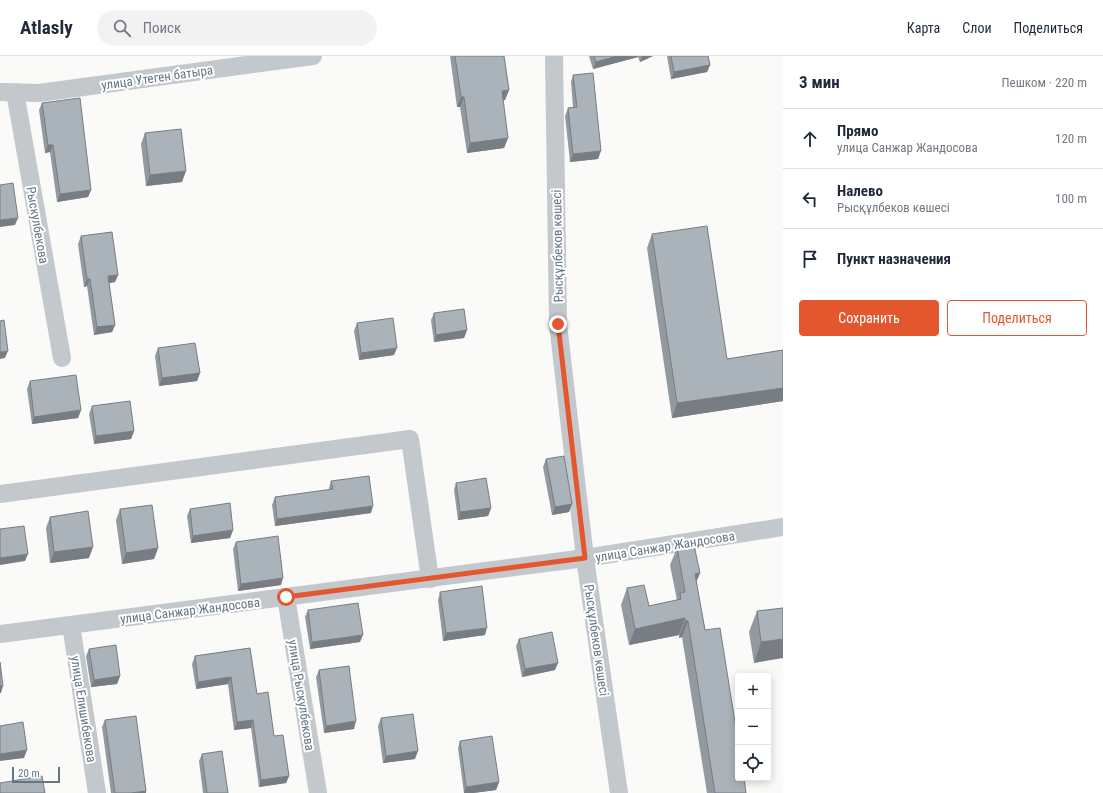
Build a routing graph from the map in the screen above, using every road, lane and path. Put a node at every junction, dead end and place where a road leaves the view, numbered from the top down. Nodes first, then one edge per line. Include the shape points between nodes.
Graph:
1 (313, 56) edge
2 (554, 56) edge
3 (7, 92) edge
4 (62, 358) dead end
5 (0, 494) edge
6 (783, 527) edge
7 (585, 558) junction
8 (430, 579) junction
9 (286, 597) junction
10 (71, 625) junction
11 (0, 634) edge
12 (97, 793) edge
13 (318, 793) edge
14 (619, 793) edge

1 - 3 street, улица Утеген батыра via 39,93
2 - 7 street, Рысқұлбеков көшесі via 558,324
3 - 4 street, Рыскулбекова
5 - 8 street via 410,439
6 - 7 street, улица Санжар Жандосова
7 - 8 street, улица Санжар Жандосова
7 - 14 street, Рысқұлбеков көшесі
8 - 9 street, улица Санжар Жандосова
9 - 10 street, улица Санжар Жандосова
9 - 13 street, улица Рыскулбекова
10 - 11 street, улица Санжар Жандосова
10 - 12 street, улица Елишибекова

